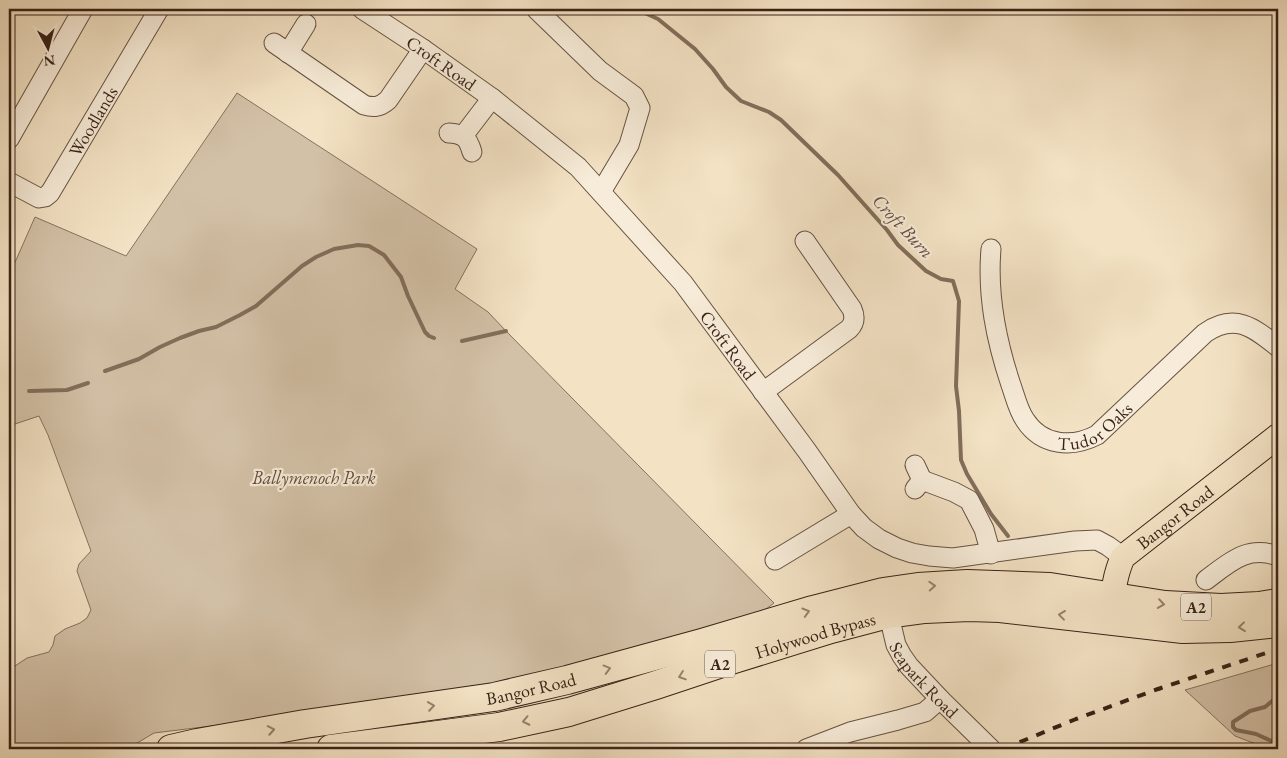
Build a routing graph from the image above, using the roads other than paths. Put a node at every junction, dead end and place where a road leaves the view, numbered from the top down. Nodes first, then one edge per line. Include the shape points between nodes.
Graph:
1 (83, 9) edge
2 (159, 9) edge
3 (362, 9) edge
4 (536, 9) edge
5 (306, 24) dead end
6 (423, 48) junction
7 (492, 98) junction
8 (9, 139) edge
9 (461, 140) dead end
10 (9, 182) edge
11 (601, 192) junction
12 (806, 241) dead end
13 (991, 249) dead end
14 (1278, 347) edge
15 (763, 392) junction
16 (1278, 436) edge
17 (917, 478) dead end
18 (851, 514) junction
19 (991, 554) junction
20 (1278, 556) edge
21 (1123, 557) junction
22 (776, 560) dead end
23 (1206, 580) dead end
24 (886, 603) junction
25 (1278, 603) edge
26 (1112, 608) junction
27 (1278, 623) edge
28 (940, 699) junction
29 (171, 749) edge
30 (331, 749) edge
31 (806, 749) edge
32 (991, 749) edge

1 - 8 street
2 - 10 street, Woodlands via 50,193 39,198
3 - 6 street, Croft Road
4 - 11 street via 600,71 634,96 640,108 629,145
5 - 6 street via 281,48 364,105 384,104
6 - 7 street, Croft Road
7 - 9 street
7 - 11 street, Croft Road via 578,167
11 - 15 street, Croft Road via 683,283
12 - 15 street via 852,309 854,321 849,329
13 - 14 street, Tudor Oaks via 993,316 1005,367 1026,421 1048,440 1078,443 1097,435 1206,333 1220,325 1236,323 1250,327
15 - 18 street, Croft Road
16 - 21 main road, Bangor Road
17 - 19 street via 969,500 984,529
18 - 19 street, Croft Road via 879,539 912,553 953,558
18 - 22 street
19 - 21 street, Croft Road via 1097,540
20 - 23 street via 1264,552 1246,554 1237,557 1229,571
21 - 26 main road, Bangor Road via 1114,582
24 - 26 highway, Holywood Bypass / A2 via 918,587 985,585 1050,587
24 - 28 street, Seapark Road via 896,646 909,666
29 -> 24 highway, Bangor Road / A2 via 305,724 494,697 567,680 813,610
24 -> 30 highway, Holywood Bypass / A2 via 831,629 569,712 499,727
26 -> 25 highway, Holywood Bypass / A2 via 1165,605 1221,608
27 -> 26 highway, Holywood Bypass / A2 via 1183,629
28 - 31 street via 925,712 850,732
28 - 32 street, Seapark Road

